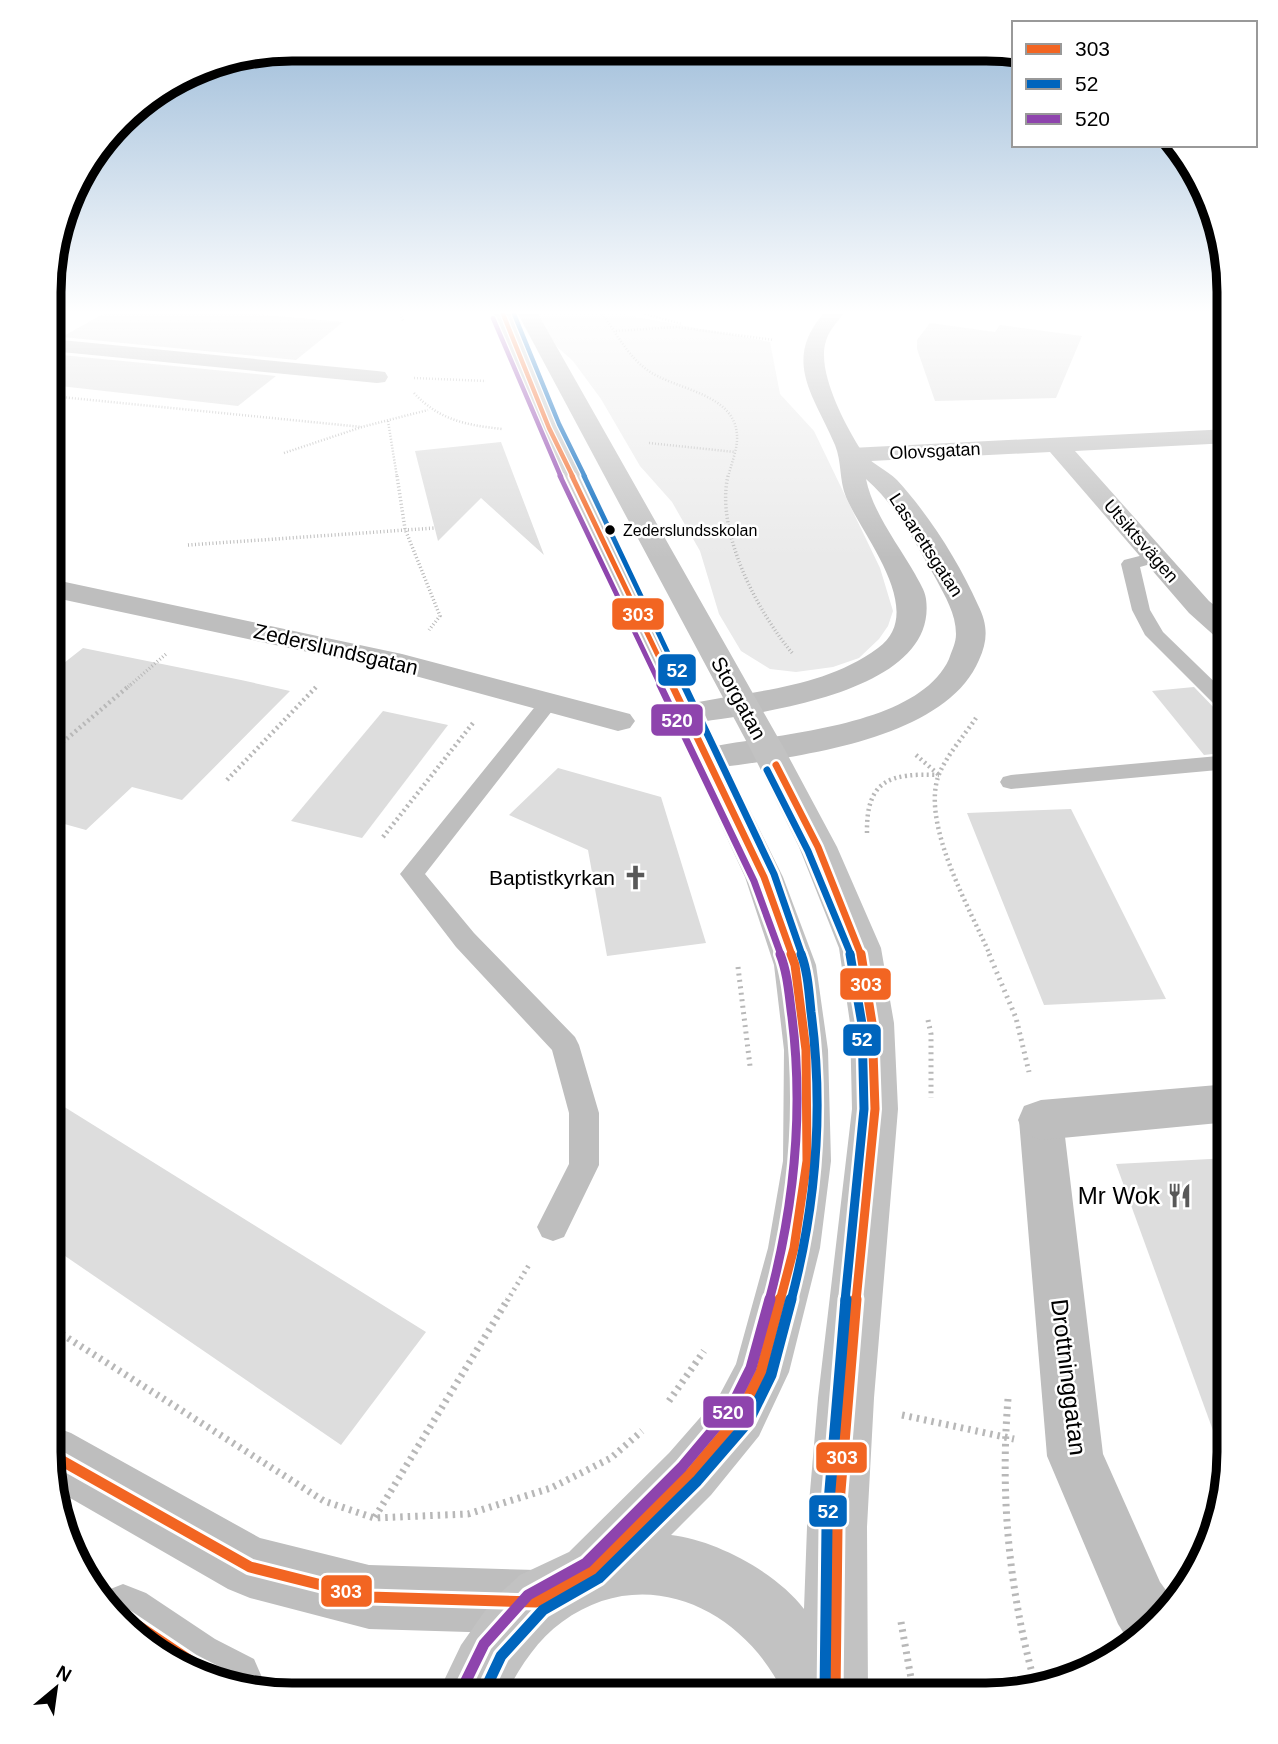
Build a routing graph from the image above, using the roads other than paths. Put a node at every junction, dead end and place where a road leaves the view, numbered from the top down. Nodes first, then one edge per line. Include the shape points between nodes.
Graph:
1 (536, 395) edge
2 (573, 395) edge
3 (823, 395) edge
4 (1217, 437) edge
5 (1057, 445) junction
6 (851, 455) junction
7 (1155, 557) junction
8 (61, 590) edge
9 (1217, 622) edge
10 (1217, 696) edge
11 (549, 702) junction
12 (618, 721) dead end
13 (755, 727) junction
14 (698, 736) junction
15 (1217, 763) edge
16 (1011, 782) dead end
17 (1216, 1105) edge
18 (1041, 1120) joint
19 (553, 1227) road end
20 (62, 1461) edge
21 (592, 1571) junction
22 (536, 1602) junction
23 (1148, 1615) edge
24 (476, 1683) edge
25 (814, 1683) edge
26 (835, 1683) edge

1 - 14 main road
2 - 13 main road, Storgatan
3 - 6 street, Lasarettsgatan
4 - 5 street, Olovsgatan
5 - 6 street, Olovsgatan
5 - 7 street, Utsiktsvägen
6 - 13 street, Lasarettsgatan via 855,486 912,597 914,619 907,635 862,675 831,686
6 - 13 street, Lasarettsgatan via 888,486 934,551 969,618 971,641 965,661 951,681 927,701 880,724 848,734
7 - 9 street, Utsiktsvägen
7 - 10 lane via 1130,564 1141,610 1155,635
8 - 11 street, Zederslundsgatan via 402,663
11 - 12 street, Zederslundsgatan
11 - 19 lane via 412,874 465,940 565,1045 584,1113 584,1164
13 - 14 street, Lasarettsgatan
13 - 14 street, Lasarettsgatan
13 - 26 main road, Storgatan via 818,847 860,948 872,1023 875,1109 837,1527
14 - 21 main road via 764,877 795,965 806,1050 807,1161 793,1248 761,1372 738,1416 690,1474
15 - 16 lane
17 - 18 street
18 - 23 street, Drottninggatan via 1075,1456
20 - 22 street via 250,1567 369,1597
21 - 22 main road
21 - 25 main road via 640,1561 690,1568 736,1590 778,1625
22 - 24 main road via 492,1650

